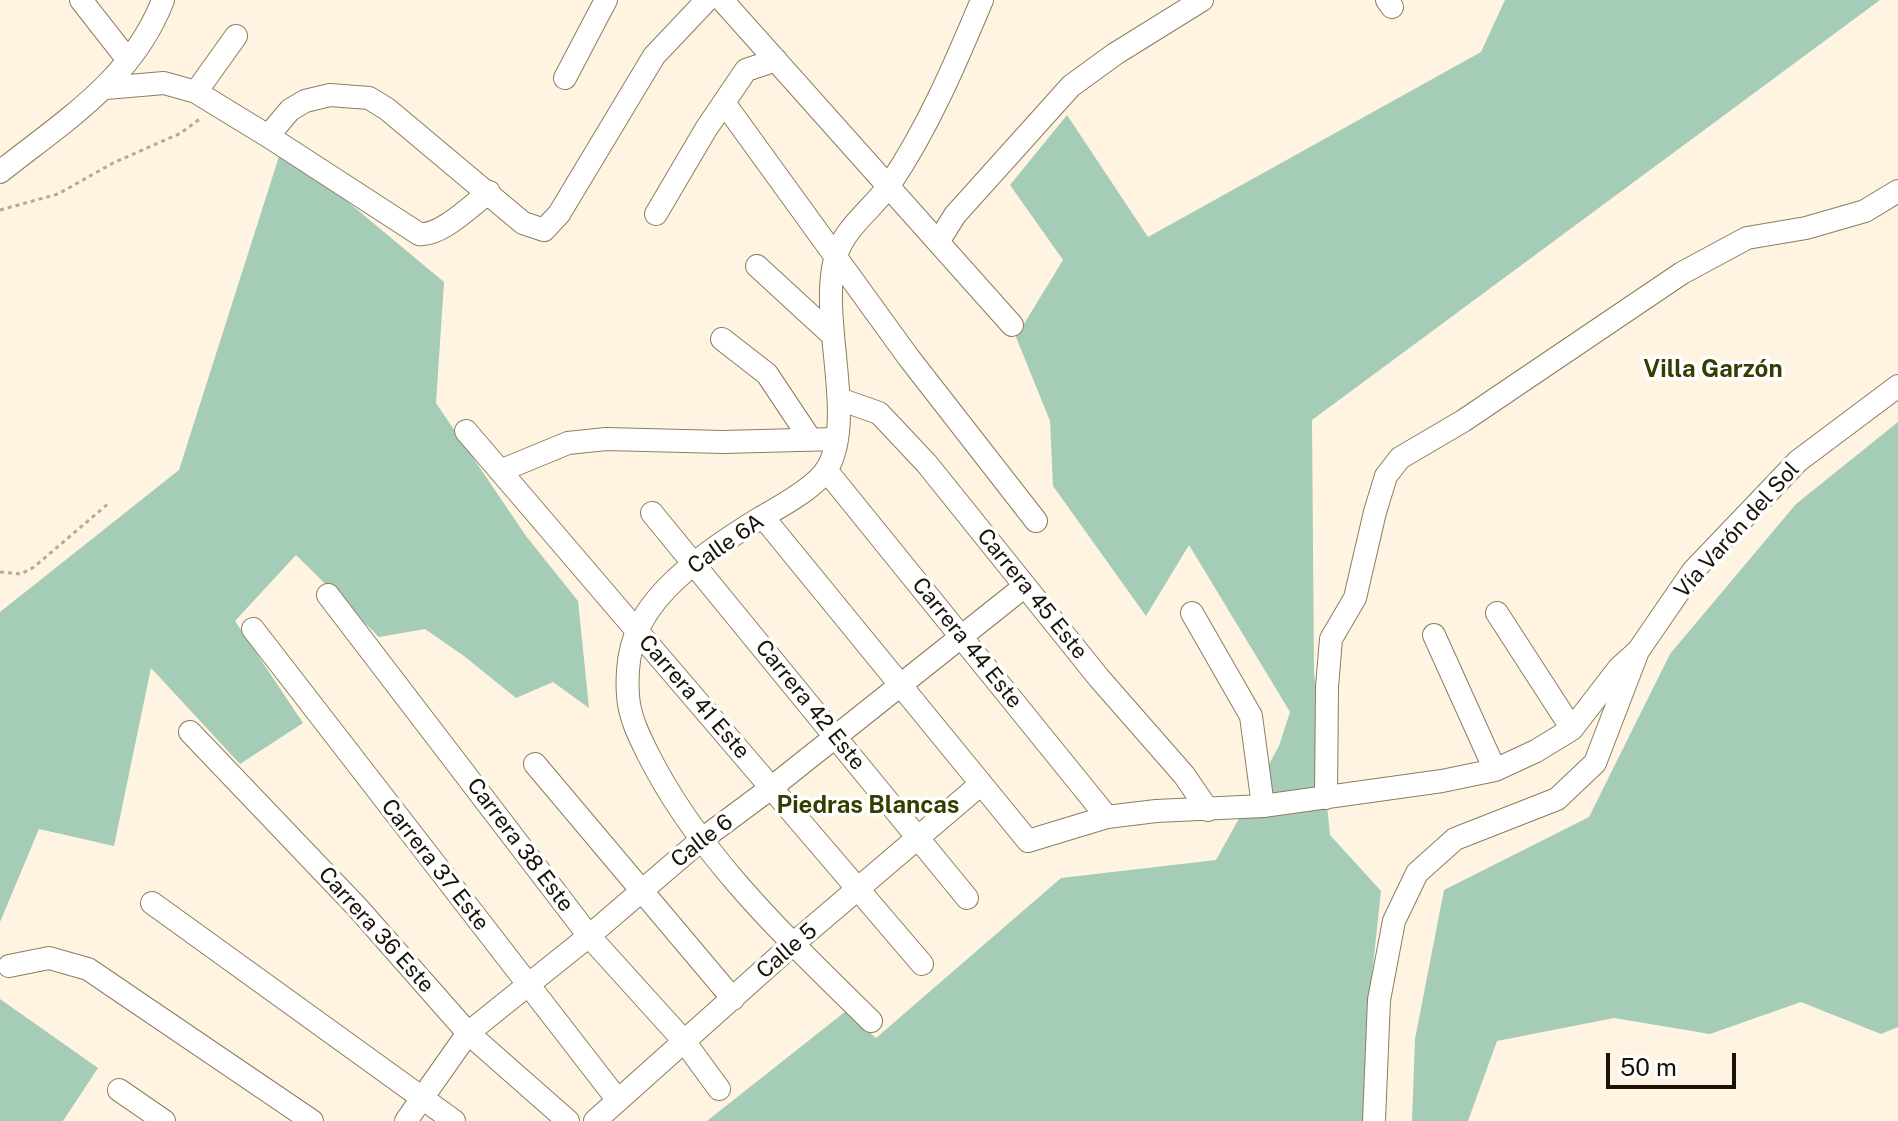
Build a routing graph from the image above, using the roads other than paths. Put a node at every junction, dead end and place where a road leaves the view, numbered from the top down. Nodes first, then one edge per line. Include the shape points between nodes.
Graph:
1 (81, 0) edge
2 (163, 0) edge
3 (606, 0) edge
4 (707, 0) edge
5 (722, 0) edge
6 (1202, 0) edge
7 (975, 4) edge
8 (236, 36) dead end
9 (128, 60) junction
10 (776, 60) junction
11 (565, 78) dead end
12 (106, 88) junction
13 (196, 92) junction
14 (725, 104) junction
15 (268, 136) junction
16 (0, 172) edge
17 (888, 187) junction
18 (1898, 191) edge
19 (489, 192) junction
20 (656, 214) dead end
21 (938, 242) junction
22 (836, 257) junction
23 (757, 266) dead end
24 (1012, 325) dead end
25 (832, 335) junction
26 (722, 339) dead end
27 (1898, 386) edge
28 (839, 399) junction
29 (466, 431) dead end
30 (836, 439) junction
31 (811, 440) junction
32 (826, 470) junction
33 (500, 471) junction
34 (652, 513) dead end
35 (763, 517) junction
36 (1036, 521) dead end
37 (695, 565) junction
38 (1025, 586) junction
39 (328, 595) dead end
40 (1192, 613) dead end
41 (1497, 613) dead end
42 (253, 629) dead end
43 (636, 629) junction
44 (1434, 635) dead end
45 (961, 637) junction
46 (1638, 651) junction
47 (900, 685) junction
48 (1572, 729) junction
49 (190, 732) dead end
50 (836, 737) junction
51 (535, 764) dead end
52 (1495, 770) junction
53 (981, 784) junction
54 (771, 788) junction
55 (1326, 798) junction
56 (1263, 806) junction
57 (1208, 810) junction
58 (1107, 817) junction
59 (919, 838) junction
60 (701, 840) junction
61 (642, 889) junction
62 (859, 890) junction
63 (967, 898) dead end
64 (152, 903) dead end
65 (589, 936) junction
66 (793, 944) junction
67 (922, 964) dead end
68 (9, 966) dead end
69 (528, 985) junction
70 (733, 999) junction
71 (871, 1021) dead end
72 (468, 1033) junction
73 (684, 1041) junction
74 (719, 1089) dead end
75 (119, 1090) dead end
76 (422, 1098) junction
77 (617, 1099) junction
78 (164, 1121) edge
79 (312, 1121) edge
80 (406, 1121) edge
81 (454, 1121) edge
82 (568, 1121) edge
83 (595, 1121) edge
84 (1374, 1121) edge

1 - 9 street
2 - 9 street via 153,27
3 - 11 street
4 - 19 street via 654,56 550,226 544,230 523,223
5 - 10 street
6 - 21 street via 1071,86 955,215
7 - 17 street via 930,114
8 - 13 street
9 - 12 street
10 - 14 street via 746,70
10 - 17 street
12 - 13 street via 164,83
12 - 16 street
13 - 15 street
14 - 20 street
14 - 22 street
15 - 19 street via 419,234 439,230
15 - 19 street via 305,101 330,95 369,98
17 - 21 street
17 - 22 street via 854,222
18 - 55 street via 1865,211 1747,238 1682,273 1400,458 1386,476 1355,598 1331,639
21 - 24 street
22 - 25 street
22 - 36 street
23 - 25 street
25 - 28 street
26 - 31 street via 767,374
27 - 46 street, Vía Varón del Sol via 1773,485 1693,571
28 - 30 street
28 - 38 street, Carrera 45 Este via 879,413
29 - 33 street, Carrera 41 Este
30 - 31 street
30 - 32 street
31 - 33 street via 606,439 568,443
32 - 35 street, Calle 6A
32 - 45 street, Carrera 44 Este
33 - 43 street, Carrera 41 Este
34 - 37 street, Carrera 42 Este
35 - 37 street, Calle 6A
35 - 47 street
37 - 43 street, Calle 6A via 660,595
37 - 50 street, Carrera 42 Este
38 - 45 street, Calle 6
38 - 57 street, Carrera 45 Este
39 - 65 street, Carrera 38 Este
40 - 56 street via 1251,716
41 - 48 street
42 - 69 street, Carrera 37 Este
43 - 54 street, Carrera 41 Este
43 - 60 street via 628,697 636,730 665,787
44 - 52 street
45 - 47 street, Calle 6
45 - 58 street, Carrera 44 Este
46 - 48 street
46 - 84 street, Vía Varón del Sol via 1595,763 1557,799 1455,839 1417,873 1394,921 1379,1000
47 - 50 street, Calle 6
47 - 53 street
48 - 52 street
49 - 72 street, Carrera 36 Este
50 - 54 street, Calle 6
50 - 59 street, Carrera 42 Este
51 - 61 street
52 - 55 street
53 - 58 street via 1028,841
53 - 59 street, Calle 5
54 - 60 street, Calle 6
54 - 62 street, Carrera 41 Este
55 - 56 street
56 - 57 street
57 - 58 street
59 - 62 street, Calle 5
59 - 63 street, Carrera 42 Este
60 - 61 street, Calle 6
60 - 66 street
61 - 65 street, Calle 6
61 - 70 street
62 - 66 street, Calle 5
62 - 67 street, Carrera 41 Este
64 - 76 street
65 - 69 street, Calle 6
65 - 73 street, Carrera 38 Este
66 - 70 street, Calle 5
66 - 71 street
68 - 79 street via 49,958 88,969
69 - 72 street, Calle 6
69 - 77 street, Carrera 37 Este
70 - 73 street, Calle 5
72 - 76 street, Calle 6
72 - 82 street, Carrera 36 Este
73 - 74 street, Carrera 38 Este
73 - 77 street, Calle 5
75 - 78 street
76 - 80 street, Calle 6
76 - 81 street
77 - 83 street, Calle 5

